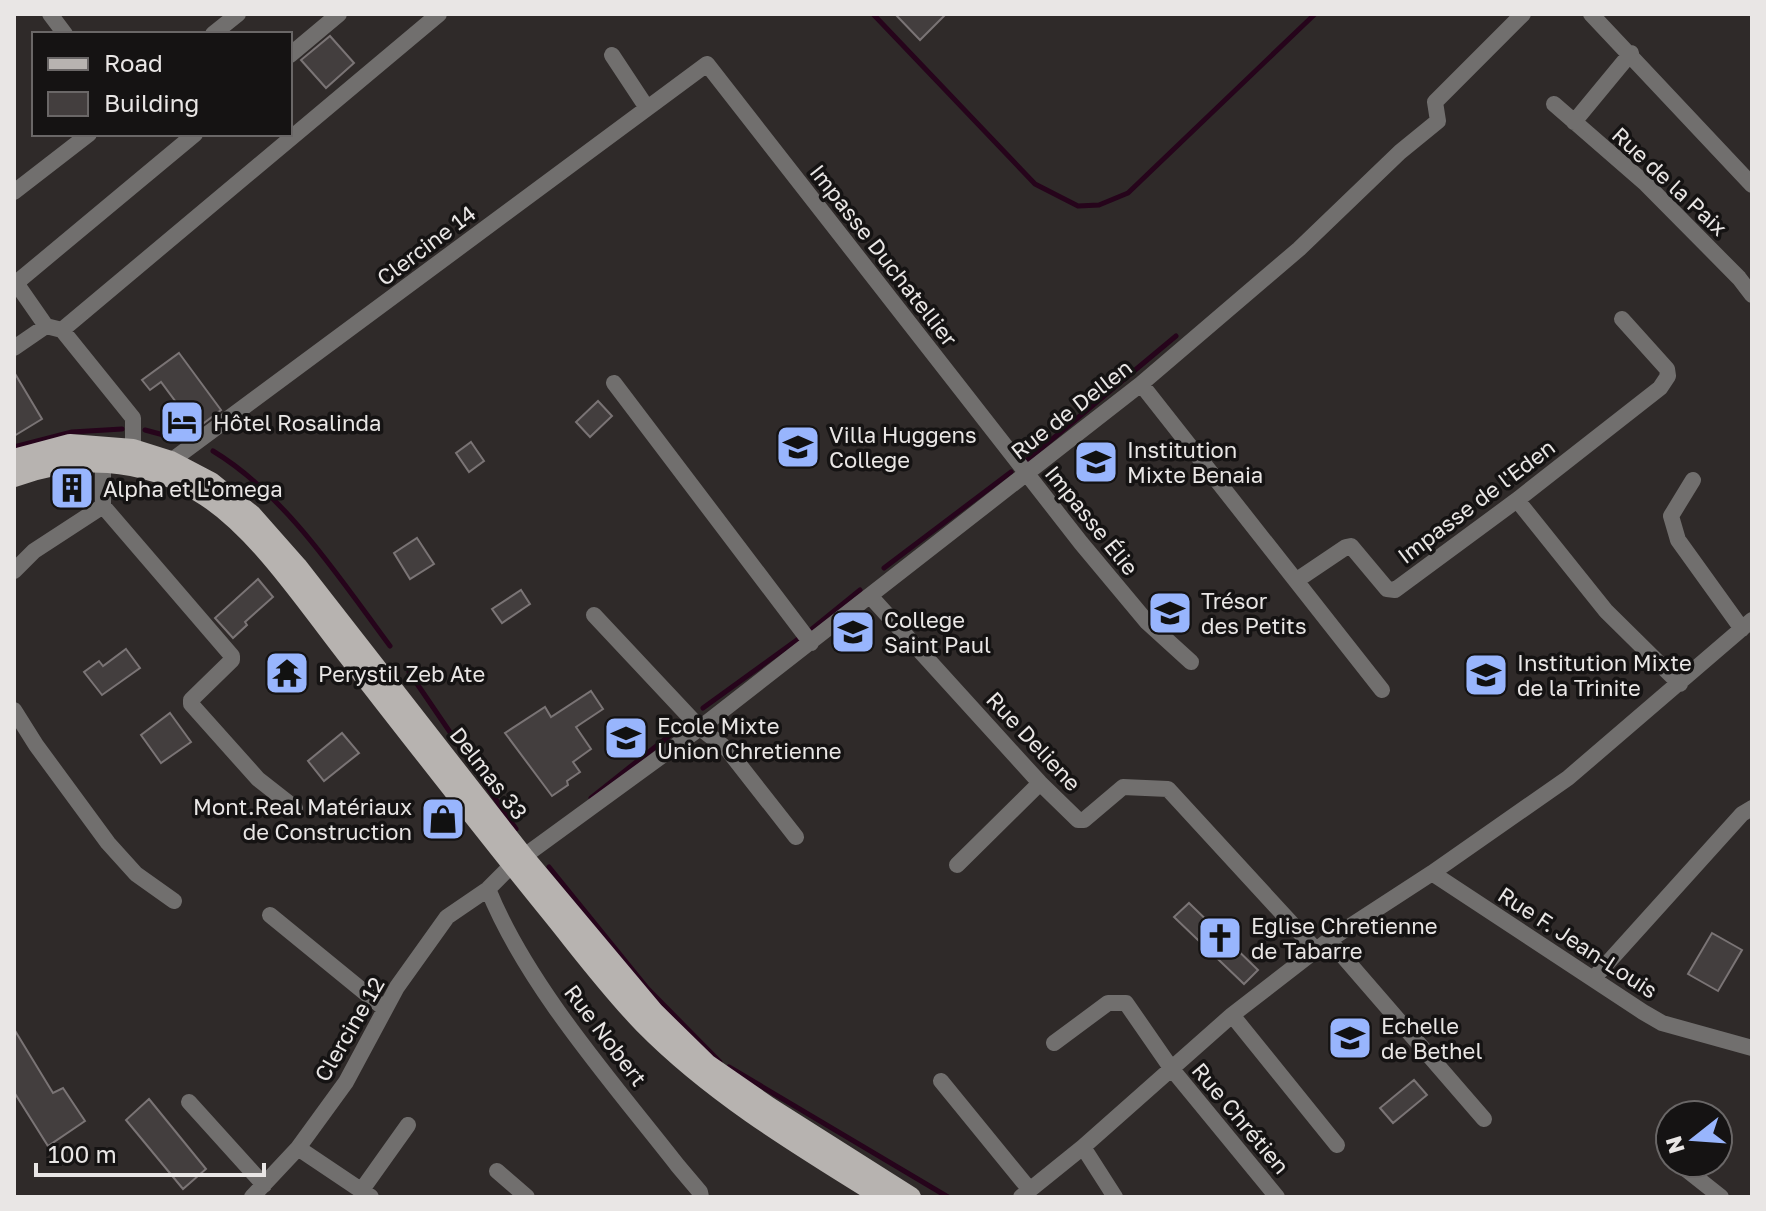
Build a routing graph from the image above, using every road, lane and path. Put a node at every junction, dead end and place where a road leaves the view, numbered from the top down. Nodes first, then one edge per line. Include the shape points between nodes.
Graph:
1 (50, 14) edge
2 (238, 14) edge
3 (339, 14) edge
4 (439, 14) edge
5 (1523, 14) edge
6 (1595, 15) edge
7 (64, 32) edge
8 (216, 32) edge
9 (292, 53) edge
10 (1631, 53) junction
11 (612, 55) dead end
12 (707, 64) joint
13 (1554, 104) dead end
14 (647, 108) junction
15 (1574, 122) junction
16 (292, 134) edge
17 (86, 136) edge
18 (193, 136) edge
19 (289, 136) edge
20 (1752, 185) edge
21 (14, 192) edge
22 (15, 281) edge
23 (1752, 295) edge
24 (1622, 319) dead end
25 (54, 328) junction
26 (14, 348) edge
27 (614, 383) dead end
28 (1141, 384) junction
29 (133, 449) junction
30 (14, 459) edge
31 (103, 461) junction
32 (171, 461) junction
33 (1025, 473) junction
34 (14, 477) edge
35 (1693, 480) dead end
36 (1517, 500) junction
37 (103, 506) junction
38 (14, 571) edge
39 (1297, 580) junction
40 (871, 597) junction
41 (594, 615) dead end
42 (1747, 625) edge
43 (811, 643) junction
44 (1191, 662) dead end
45 (1680, 684) junction
46 (1382, 690) dead end
47 (14, 710) edge
48 (700, 728) junction
49 (1040, 783) junction
50 (295, 808) dead end
51 (1752, 808) edge
52 (796, 837) dead end
53 (518, 861) junction
54 (957, 865) dead end
55 (1432, 873) junction
56 (488, 889) junction
57 (174, 901) dead end
58 (270, 915) dead end
59 (1323, 945) junction
60 (1594, 978) junction
61 (385, 1009) junction
62 (1232, 1015) junction
63 (1054, 1043) dead end
64 (1752, 1048) edge
65 (1171, 1068) junction
66 (941, 1081) dead end
67 (189, 1102) dead end
68 (1484, 1119) dead end
69 (408, 1125) dead end
70 (1337, 1145) dead end
71 (1083, 1147) junction
72 (298, 1148) junction
73 (497, 1171) dead end
74 (1698, 1179) edge
75 (258, 1191) edge
76 (366, 1194) edge
77 (1026, 1194) edge
78 (527, 1197) edge
79 (701, 1197) edge
80 (882, 1197) edge
81 (911, 1197) edge
82 (1115, 1197) edge
83 (1277, 1197) edge
84 (1721, 1197) edge

1 - 7 street
2 - 8 street
3 - 9 street
4 - 16 street
5 - 28 street, Rue de Dellen via 1435,102 1438,121
6 - 10 street
10 - 15 street
10 - 20 street
11 - 14 street
12 - 14 street, Clercine 14
12 - 33 street, Impasse Duchatellier
13 - 15 street, Rue de la Paix
14 - 32 street, Clercine 14
15 - 23 street, Rue de la Paix via 1646,184
17 - 21 street
18 - 22 street
19 - 25 street
22 - 25 street
24 - 36 street, Impasse de l'Eden via 1668,376 1660,388
25 - 26 street
25 - 29 street via 133,418
27 - 43 street
28 - 33 street, Rue de Dellen
28 - 39 street
29 - 30 main road, Delmas 33 via 70,444
29 - 32 main road, Delmas 33
31 - 34 main road, Delmas 33 via 59,464
31 - 37 street
31 - 53 main road, Delmas 33 via 161,474 201,493 242,526
32 - 53 main road, Delmas 33 via 211,482 252,515 297,566
33 - 40 street, Rue de Dellen
33 - 44 street, Impasse Élie via 1147,622
35 - 42 street via 1671,516 1678,540
36 - 39 street, Impasse de l'Eden via 1395,590 1387,589 1351,546
36 - 45 street via 1606,611
37 - 38 street via 34,551
37 - 50 street via 232,656 191,704 258,779
39 - 46 street
40 - 43 street, Rue de Dellen
40 - 49 street, Rue Deliene
41 - 48 street
42 - 45 street
43 - 48 street, Rue de Dellen
45 - 55 street via 1568,778
47 - 57 street via 108,843 136,874
48 - 52 street via 727,749
48 - 53 street, Rue de Dellen
49 - 54 street
49 - 59 street, Rue Deliene via 1081,821 1123,787 1168,789
51 - 60 street
53 - 56 street, Clercine 12
53 - 80 main road, Delmas 33 via 642,1022 696,1073
53 - 81 main road, Delmas 33 via 707,1064
55 - 59 street
55 - 60 street, Rue F. Jean-Louis
56 - 61 street, Clercine 12 via 447,917
56 - 79 street, Rue Nobert via 500,918 552,1000
58 - 61 street
59 - 62 street
59 - 68 street
60 - 64 street, Rue F. Jean-Louis via 1662,1023
61 - 72 street, Clercine 12 via 346,1082
62 - 65 street
62 - 70 street
63 - 65 street, Rue Chrétien via 1108,1003 1126,1003
65 - 71 street
65 - 83 street, Rue Chrétien
66 - 77 street
67 - 75 street
69 - 76 street
71 - 77 street
71 - 82 street
72 - 75 street, Clercine 12
72 - 76 street
73 - 78 street
74 - 84 street

